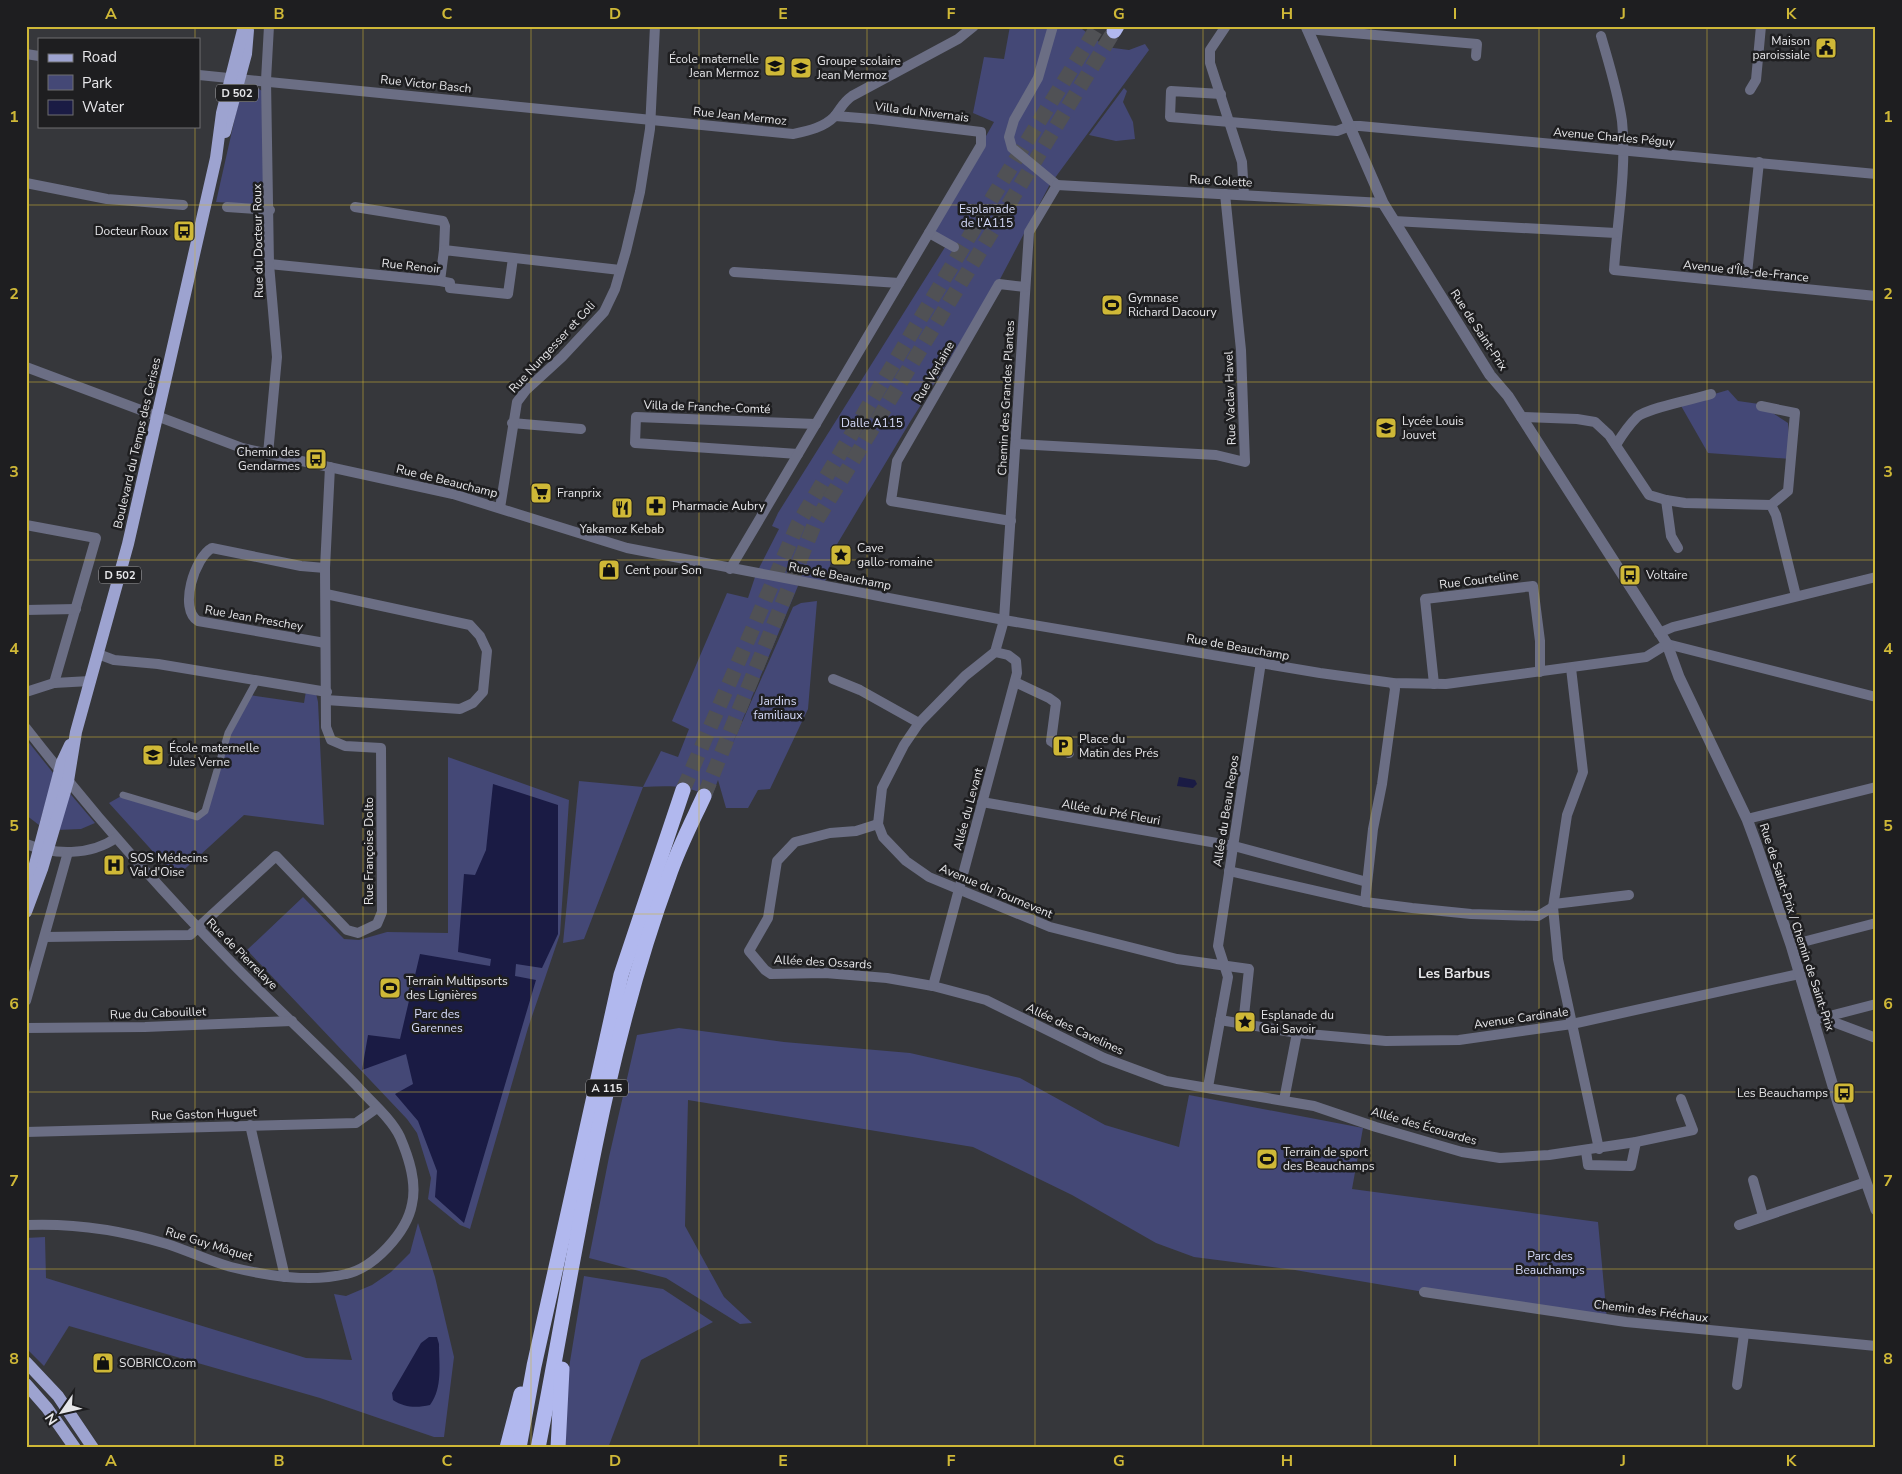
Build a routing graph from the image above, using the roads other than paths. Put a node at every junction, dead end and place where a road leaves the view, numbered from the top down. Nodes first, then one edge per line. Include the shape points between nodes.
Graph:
1 (244, 26) edge
2 (248, 26) edge
3 (269, 26) edge
4 (655, 26) edge
5 (974, 26) edge
6 (1053, 26) edge
7 (1226, 26) edge
8 (1761, 26) edge
9 (1307, 28) edge
10 (1601, 36) dead end
11 (1476, 56) dead end
12 (200, 75) edge
13 (235, 79) junction
14 (266, 80) junction
15 (1750, 90) dead end
16 (1221, 94) junction
17 (834, 116) junction
18 (651, 119) junction
19 (1230, 122) junction
20 (1350, 126) junction
21 (1622, 151) junction
22 (1759, 162) junction
23 (1876, 174) edge
24 (26, 183) edge
25 (1057, 185) junction
26 (1225, 194) junction
27 (1244, 195) junction
28 (1383, 203) junction
29 (183, 204) dead end
30 (355, 206) dead end
31 (227, 207) dead end
32 (270, 210) junction
33 (1394, 221) junction
34 (929, 233) junction
35 (1616, 234) junction
36 (954, 247) dead end
37 (444, 250) junction
38 (513, 258) junction
39 (269, 264) junction
40 (620, 270) junction
41 (734, 272) dead end
42 (440, 281) junction
43 (899, 283) junction
44 (1746, 283) junction
45 (1025, 288) junction
46 (1876, 296) edge
47 (26, 367) edge
48 (1711, 394) dead end
49 (1760, 406) dead end
50 (158, 416) junction
51 (1521, 417) junction
52 (512, 422) junction
53 (816, 424) junction
54 (581, 429) dead end
55 (1017, 444) junction
56 (1616, 445) junction
57 (268, 454) junction
58 (798, 454) junction
59 (330, 467) junction
60 (1666, 500) junction
61 (1771, 505) junction
62 (500, 508) junction
63 (1011, 521) junction
64 (26, 525) edge
65 (1678, 548) dead end
66 (325, 568) junction
67 (730, 569) junction
68 (1876, 577) edge
69 (326, 594) junction
70 (1796, 596) junction
71 (76, 609) junction
72 (26, 610) edge
73 (1004, 620) junction
74 (1659, 632) junction
75 (324, 643) junction
76 (1666, 644) junction
77 (995, 652) junction
78 (98, 654) junction
79 (1261, 662) junction
80 (1571, 668) junction
81 (1540, 672) junction
82 (833, 679) dead end
83 (90, 680) junction
84 (257, 680) junction
85 (1015, 682) junction
86 (1393, 683) junction
87 (54, 684) junction
88 (1434, 684) junction
89 (26, 692) edge
90 (326, 696) junction
91 (1876, 697) edge
92 (919, 723) junction
93 (26, 728) edge
94 (1069, 753) dead end
95 (64, 776) junction
96 (1876, 787) edge
97 (683, 790) tunnel mouth
98 (123, 795) dead end
99 (704, 796) tunnel mouth
100 (982, 802) junction
101 (1747, 819) junction
102 (878, 824) junction
103 (116, 838) junction
104 (1234, 846) junction
105 (37, 847) edge
106 (68, 852) junction
107 (1229, 871) junction
108 (1366, 882) junction
109 (959, 890) junction
110 (1629, 895) dead end
111 (26, 898) edge
112 (1365, 902) junction
113 (1554, 905) junction
114 (26, 912) edge
115 (1876, 923) edge
116 (198, 928) junction
117 (45, 937) junction
118 (1791, 945) junction
119 (1222, 964) junction
120 (1799, 974) junction
121 (933, 986) junction
122 (26, 1001) edge
123 (1876, 1004) edge
124 (1818, 1019) junction
125 (1220, 1020) junction
126 (292, 1021) junction
127 (1572, 1024) junction
128 (1243, 1025) junction
129 (26, 1028) edge
130 (1297, 1033) junction
131 (1876, 1038) edge
132 (1208, 1087) junction
133 (1681, 1099) dead end
134 (1284, 1100) junction
135 (377, 1108) junction
136 (250, 1125) junction
137 (26, 1132) edge
138 (1636, 1142) junction
139 (1599, 1149) junction
140 (1586, 1150) junction
141 (1753, 1180) dead end
142 (1866, 1182) junction
143 (412, 1206) joint
144 (1876, 1210) edge
145 (1763, 1216) junction
146 (26, 1225) edge
147 (1739, 1225) dead end
148 (285, 1276) junction
149 (1424, 1292) dead end
150 (564, 1305) junction
151 (1744, 1334) junction
152 (1876, 1346) edge
153 (26, 1362) edge
154 (534, 1366) junction
155 (26, 1384) edge
156 (1738, 1385) dead end
157 (75, 1448) edge
158 (93, 1448) edge
159 (507, 1448) edge
160 (519, 1448) edge
161 (538, 1448) edge
162 (558, 1448) edge

1 - 13 main road, Boulevard du Temps des Cerises / D 502
2 - 13 main road, Boulevard du Temps des Cerises / D 502 via 246,54
3 - 14 street, Rue du Docteur Roux
4 - 18 street, Rue Nungesser et Coli
5 - 17 street, Rue Jean Mermoz via 958,39 852,96 841,104
6 - 25 street via 1038,78 1014,120 1009,137 1012,148
7 - 16 street via 1209,54
8 - 15 street via 1756,80
9 - 11 street via 1477,44
9 - 20 street, Rue de Saint-Prix
10 - 21 street via 1622,122
12 - 13 street, Rue Victor Basch
13 - 14 street, Rue Victor Basch
13 - 50 main road, Boulevard du Temps des Cerises / D 502
14 - 18 street, Rue Victor Basch
14 - 32 street, Rue du Docteur Roux
16 - 19 street
16 - 19 street, Avenue Charles Péguy via 1171,90 1170,117
17 - 18 street, Rue Jean Mermoz via 822,126 793,134
17 - 34 street, Villa du Nivernais via 981,132 981,146
18 - 40 street, Rue Nungesser et Coli via 640,192
19 - 20 street, Avenue Charles Péguy via 1337,131
19 - 27 street via 1242,162
20 - 21 street, Avenue Charles Péguy
20 - 28 street, Rue de Saint-Prix
21 - 22 street, Avenue Charles Péguy
21 - 35 street
22 - 23 street, Avenue Charles Péguy
22 - 44 street
24 - 29 street via 107,199
25 - 26 street, Rue Colette
25 - 45 street, Chemin des Grandes Plantes via 1029,232
26 - 27 street, Rue Colette
26 - 55 street, Rue Vaclav Havel via 1241,350 1245,462 1216,455
27 - 28 street, Rue Colette
28 - 33 street, Rue de Saint-Prix
30 - 37 street via 443,221
31 - 32 street
32 - 39 street, Rue du Docteur Roux
33 - 35 street
33 - 51 street, Rue de Saint-Prix via 1490,375
34 - 36 street
34 - 43 street
35 - 44 street, Avenue d'Île-de-France via 1614,270
37 - 38 street
37 - 42 street
38 - 40 street
38 - 42 street, Rue Renoir via 508,294 450,288 450,282
39 - 42 street, Rue Renoir
39 - 57 street, Rue du Docteur Roux via 277,357
40 - 52 street, Rue Nungesser et Coli via 604,312 520,397
41 - 43 street
43 - 53 street
44 - 46 street, Avenue d'Île-de-France
45 - 55 street, Chemin des Grandes Plantes
45 - 63 street, Rue Verlaine via 999,284 897,461 891,501
47 - 50 street, Rue de Beauchamp
48 - 56 street via 1648,410 1638,416
49 - 61 street via 1795,413 1788,491
50 - 57 street, Rue de Beauchamp via 242,448
50 - 78 main road, Boulevard du Temps des Cerises / D 502
51 - 56 street via 1595,422 1610,434
51 - 74 street, Rue de Saint-Prix
52 - 54 street
52 - 62 street, Rue Nungesser et Coli
53 - 58 street
53 - 58 street, Villa de Franche-Comté via 636,417 635,443
55 - 63 street, Chemin des Grandes Plantes
56 - 60 street via 1649,495
57 - 59 street, Rue de Beauchamp
58 - 67 street
59 - 62 street, Rue de Beauchamp via 419,485
59 - 66 street
60 - 61 street
60 - 65 street via 1671,536
61 - 70 street
62 - 67 street, Rue de Beauchamp via 626,548
63 - 73 street, Chemin des Grandes Plantes
64 - 71 street via 96,538
66 - 69 street
66 - 75 street, Rue Jean Preschey via 212,548 200,556 188,599 188,607 198,621
67 - 73 street, Rue de Beauchamp
68 - 70 street
69 - 75 street
69 - 90 street via 470,625 487,650 483,692 473,703 460,709
70 - 74 street
71 - 72 street
71 - 87 street
73 - 77 street
73 - 79 street, Rue de Beauchamp
74 - 76 street, Rue de Saint-Prix / Chemin de Saint-Prix
75 - 90 street
76 - 80 street, Rue de Beauchamp via 1646,657
76 - 91 street
76 - 101 street, Rue de Saint-Prix / Chemin de Saint-Prix
77 - 85 street, Allée du Levant via 1008,655 1016,662
77 - 92 street via 965,676
78 - 83 main road, Boulevard du Temps des Cerises / D 502
78 - 84 street via 114,660
79 - 86 street, Rue de Beauchamp via 1320,674
79 - 104 street, Allée du Beau Repos
80 - 81 street, Rue de Beauchamp
80 - 113 street via 1583,772 1567,815
81 - 88 street, Rue de Beauchamp
81 - 88 street, Rue Courteline via 1540,641 1533,586 1425,599
82 - 92 street via 860,690
83 - 87 street
83 - 95 main road, Boulevard du Temps des Cerises / D 502
84 - 90 street
84 - 98 street via 228,733 205,811 197,817
85 - 94 street via 1056,703 1051,741
85 - 100 street, Allée du Levant
86 - 88 street, Rue de Beauchamp
86 - 108 street via 1395,689
87 - 89 street
90 - 116 street, Rue Françoise Dolto via 326,727 331,740 345,746 381,748 382,912 377,924 358,933 347,930 276,856
92 - 102 street via 882,788
93 - 95 street, Rue de Pierrelaye
95 - 103 street, Rue de Pierrelaye
95 - 105 main road, Boulevard du Temps des Cerises / D 502
96 - 101 street
97 - 154 highway, A 115 via 621,975
99 - 150 highway, A 115 via 669,875 606,1090
100 - 104 street, Allée du Pré Fleuri
100 - 109 street, Allée du Levant
101 - 118 street, Rue de Saint-Prix / Chemin de Saint-Prix
102 - 109 street, Avenue du Tournevent via 884,837 906,861
102 - 121 street, Allée des Ossards via 795,842 777,861 768,918 750,952 771,974 825,973 888,978
103 - 106 street via 92,848
103 - 116 street, Rue de Pierrelaye
104 - 107 street, Allée du Beau Repos
104 - 108 street, Allée du Pré Fleuri
105 - 106 street
105 - 111 main road, Boulevard du Temps des Cerises / D 502
105 - 114 main road, Boulevard du Temps des Cerises / D 502
106 - 117 street
107 - 112 street
107 - 119 street, Allée du Beau Repos via 1218,946
108 - 112 street
109 - 119 street, Avenue du Tournevent via 1050,927 1177,959
109 - 121 street, Allée du Levant
110 - 113 street
112 - 113 street via 1490,915 1538,916
113 - 127 street via 1558,959
115 - 118 street
116 - 117 street via 190,935
116 - 126 street, Rue de Pierrelaye
117 - 122 street
118 - 120 street, Rue de Saint-Prix / Chemin de Saint-Prix
119 - 125 street, Allée du Beau Repos via 1228,977
119 - 128 street, Avenue du Tournevent via 1250,969
120 - 124 street, Rue de Saint-Prix / Chemin de Saint-Prix
120 - 127 street, Avenue Cardinale
121 - 132 street, Allée des Cavelines via 986,1000 1104,1058 1166,1081
123 - 124 street
124 - 131 street
124 - 142 street, Rue de Saint-Prix / Chemin de Saint-Prix via 1838,1102
125 - 128 street, Avenue Cardinale
125 - 132 street
126 - 129 street, Rue du Cabouillet
126 - 135 street, Rue de Pierrelaye
127 - 130 street, Avenue Cardinale via 1459,1040 1386,1041
127 - 139 street
128 - 130 street, Avenue Cardinale
130 - 134 street
132 - 134 street, Allée des Écouardes
133 - 138 street, Allée des Écouardes via 1693,1130
134 - 140 street, Allée des Écouardes via 1314,1106 1462,1152 1500,1158
135 - 136 street, Rue Gaston Huguet via 356,1123
135 - 143 street, Rue de Pierrelaye via 399,1135 411,1167 414,1186
136 - 137 street, Rue Gaston Huguet
136 - 148 street
138 - 139 street, Allée des Écouardes
138 - 140 street via 1631,1166 1588,1165
139 - 140 street, Allée des Écouardes
141 - 145 street
142 - 144 street, Rue de Saint-Prix / Chemin de Saint-Prix
142 - 145 street
143 - 148 street, Rue Guy Môquet via 386,1250 362,1268 348,1274 316,1278
145 - 147 street
146 - 148 street, Rue Guy Môquet via 59,1224 110,1229 166,1244 230,1267
149 - 151 street, Chemin des Fréchaux via 1626,1322
150 - 161 highway, A 115
150 - 162 highway
151 - 152 street, Chemin des Fréchaux
151 - 156 street
153 - 158 main road via 58,1396
154 - 159 highway via 517,1402
154 - 160 highway, A 115
155 - 157 main road via 51,1412

